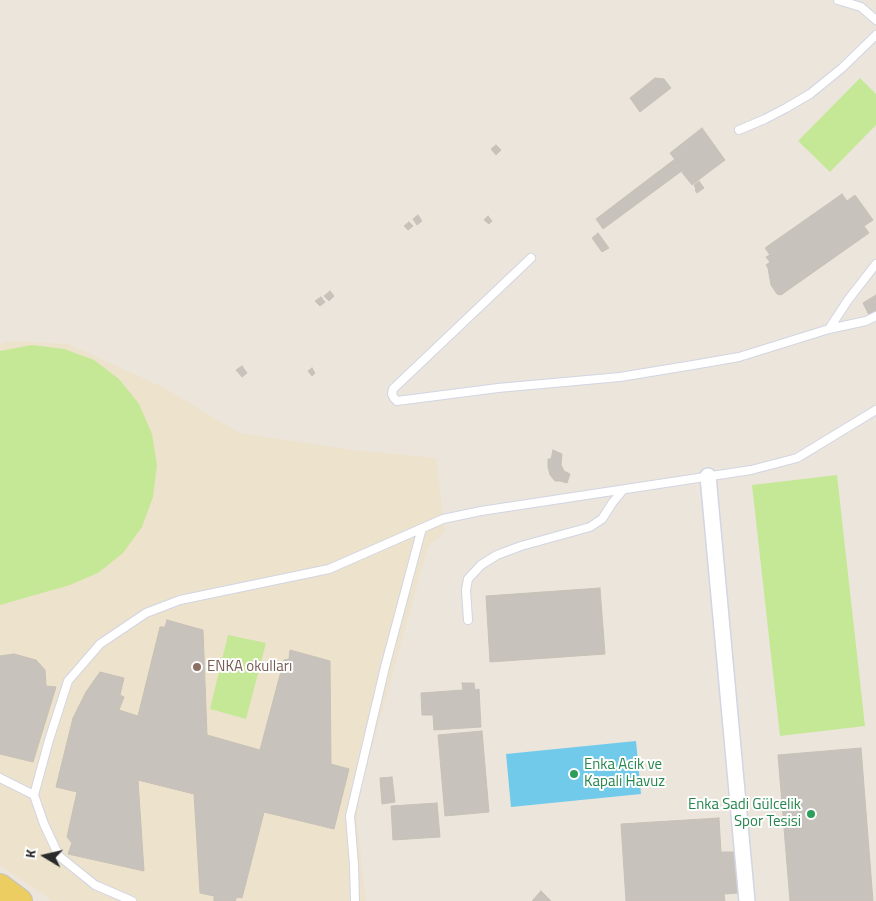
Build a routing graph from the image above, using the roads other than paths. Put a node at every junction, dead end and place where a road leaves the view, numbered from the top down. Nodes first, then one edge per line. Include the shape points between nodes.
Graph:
1 (838, 0) edge
2 (876, 20) edge
3 (876, 35) edge
4 (739, 130) dead end
5 (531, 258) dead end
6 (876, 264) edge
7 (876, 316) edge
8 (829, 329) junction
9 (876, 410) edge
10 (708, 476) junction
11 (623, 490) junction
12 (422, 528) junction
13 (468, 620) dead end
14 (0, 778) edge
15 (34, 795) junction
16 (0, 886) edge
17 (20, 901) edge
18 (132, 901) edge
19 (355, 901) edge
20 (747, 901) edge

1 - 2 lane via 861,7
3 - 4 lane via 810,94
5 - 8 lane via 393,389 392,394 397,401 620,377 739,357
6 - 8 lane
7 - 8 lane
9 - 10 lane via 797,458 751,470
10 - 11 lane
10 - 20 street
11 - 12 lane via 462,515
11 - 13 lane via 602,519 590,527 521,546 482,565 468,579
12 - 15 lane via 329,569 180,600 146,613 100,644 68,681
12 - 19 lane via 350,816
14 - 15 lane
15 - 18 lane via 59,856 95,885
16 - 17 main road

